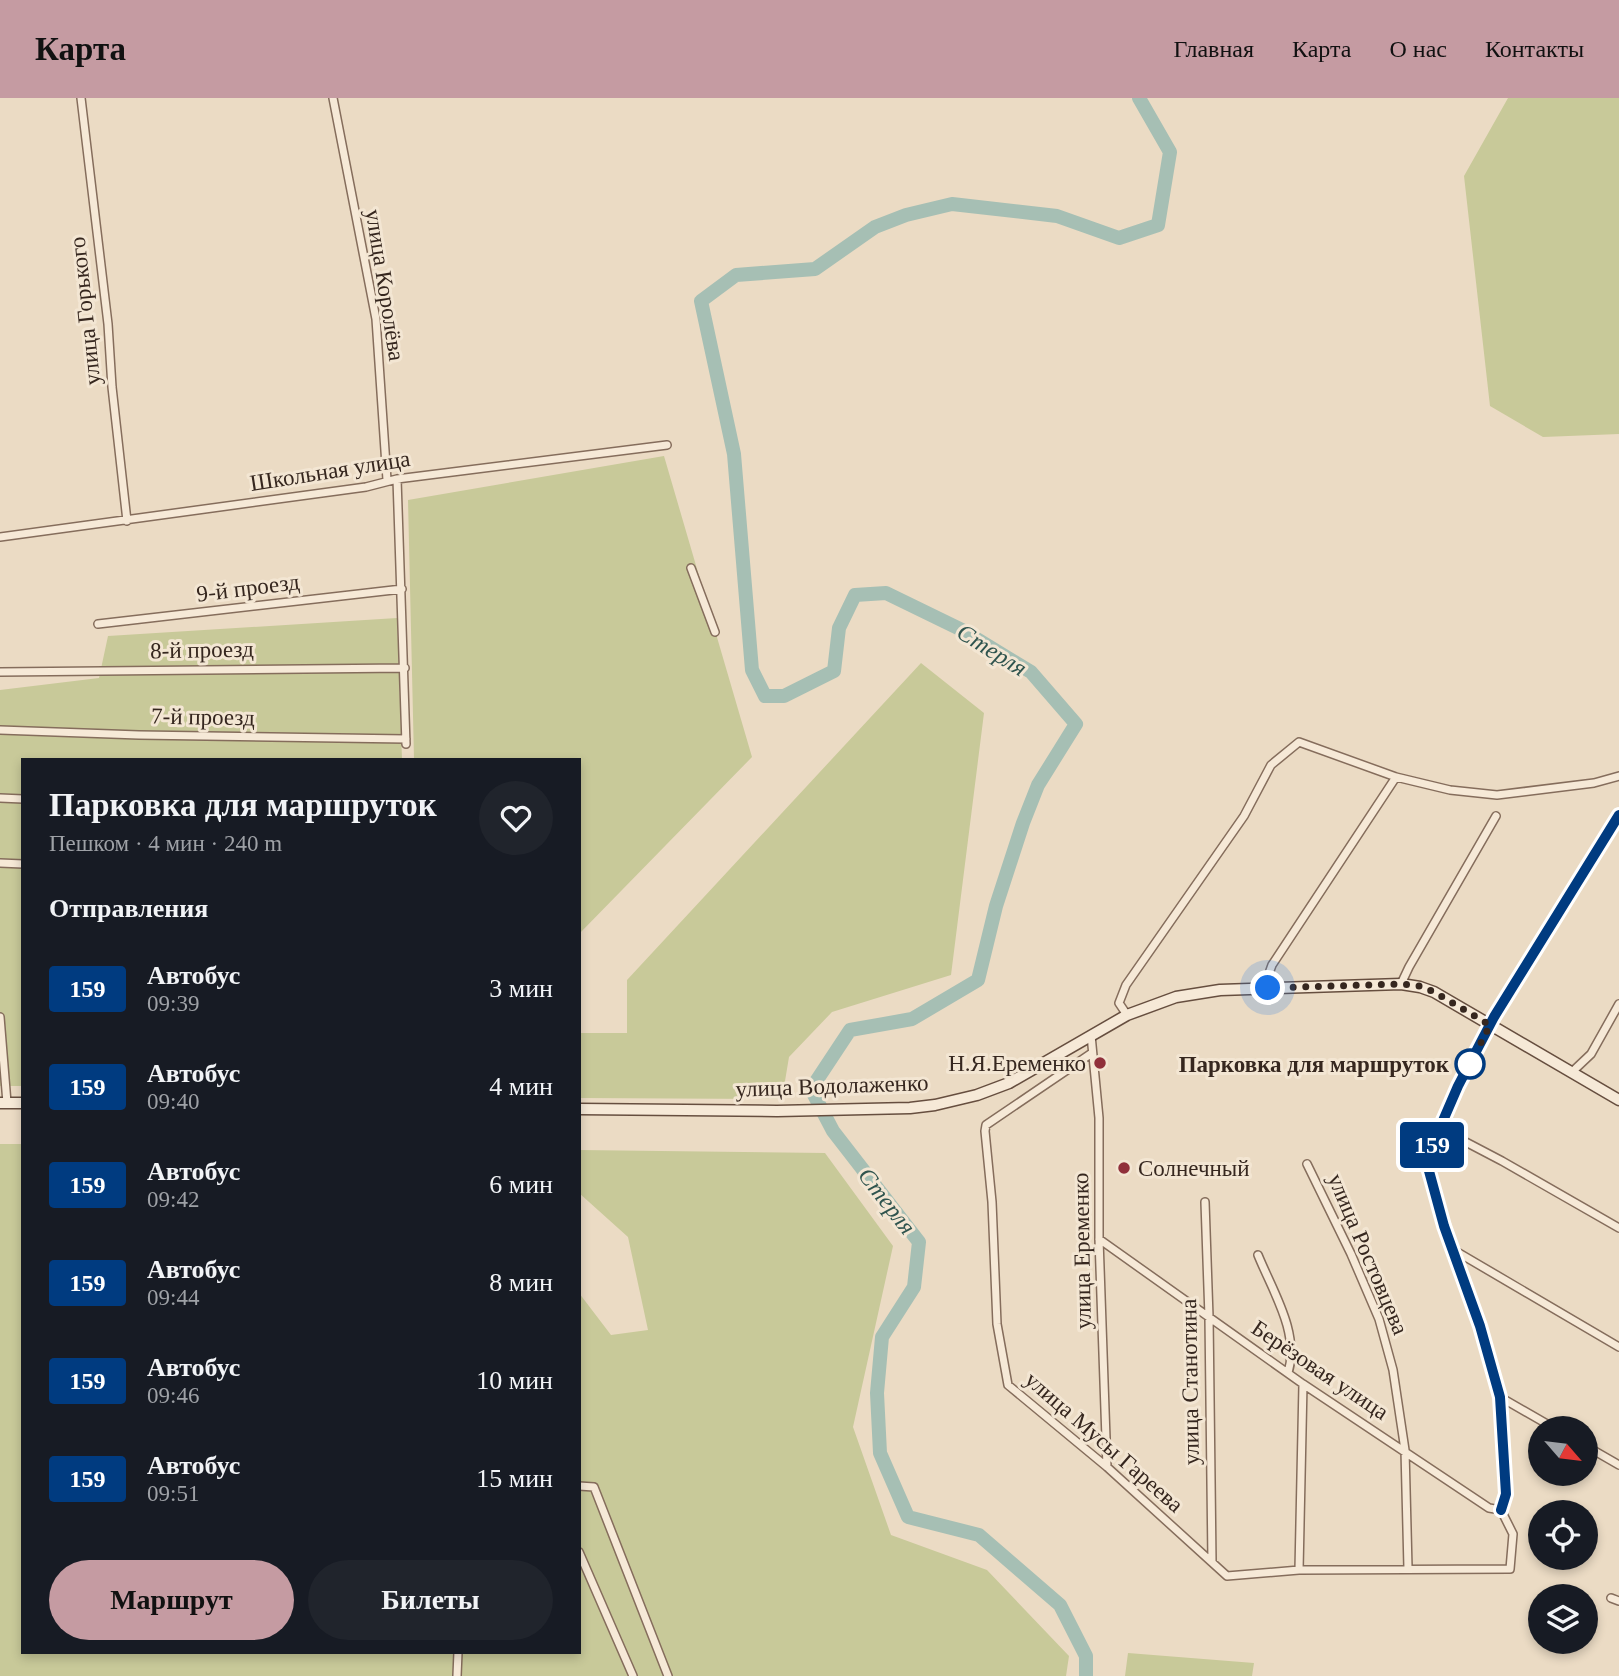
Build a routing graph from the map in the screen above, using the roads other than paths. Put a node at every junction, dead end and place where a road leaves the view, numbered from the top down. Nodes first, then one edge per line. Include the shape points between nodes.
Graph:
1 (81, 98) edge
2 (333, 98) edge
3 (667, 444) dead end
4 (397, 479) junction
5 (387, 480) junction
6 (127, 521) junction
7 (0, 537) edge
8 (691, 568) dead end
9 (402, 589) junction
10 (98, 624) dead end
11 (715, 632) dead end
12 (405, 668) junction
13 (0, 672) edge
14 (0, 730) edge
15 (1619, 776) edge
16 (1396, 777) junction
17 (0, 798) edge
18 (21, 799) edge
19 (1619, 815) edge
20 (1496, 816) dead end
21 (0, 863) edge
22 (21, 864) edge
23 (1402, 984) junction
24 (1268, 988) junction
25 (1619, 1004) edge
26 (1127, 1015) junction
27 (0, 1018) edge
28 (1490, 1025) junction
29 (1091, 1034) junction
30 (1092, 1053) junction
31 (1572, 1072) junction
32 (1619, 1100) edge
33 (4, 1103) edge
34 (581, 1109) edge
35 (1439, 1128) junction
36 (1307, 1164) dead end
37 (1205, 1202) dead end
38 (1619, 1228) edge
39 (1099, 1238) junction
40 (1451, 1248) junction
41 (1258, 1255) dead end
42 (1209, 1317) junction
43 (1619, 1347) edge
44 (1288, 1373) junction
45 (1303, 1384) junction
46 (1500, 1397) junction
47 (1533, 1416) edge
48 (1405, 1450) junction
49 (1598, 1453) edge
50 (1619, 1465) edge
51 (1107, 1467) junction
52 (581, 1486) edge
53 (1501, 1510) junction
54 (581, 1557) edge
55 (1212, 1562) junction
56 (1408, 1569) junction
57 (1299, 1570) junction
58 (458, 1654) edge
59 (457, 1676) edge
60 (633, 1676) edge
61 (668, 1676) edge

1 - 6 street, улица Горького
2 - 5 street, улица Королёва via 376,319
3 - 4 street, Школьная улица
4 - 5 street, Школьная улица
4 - 9 street
5 - 6 street, Школьная улица
6 - 7 street, Школьная улица
8 - 11 street
9 - 10 street, 9-й проезд
9 - 12 street
12 - 13 street, 8-й проезд
12 - 14 street, 7-й проезд via 406,742
15 - 16 street via 1497,795
16 - 24 street via 1272,965
16 - 26 street via 1299,742 1271,765 1244,816 1126,985 1119,1003
17 - 18 street
19 - 28 street
20 - 23 street
21 - 22 street
23 - 24 main road, улица Водолаженко
23 - 28 main road, улица Водолаженко via 1434,992
24 - 26 main road, улица Водолаженко via 1177,997
25 - 31 street via 1591,1054
26 - 29 main road, улица Водолаженко
27 - 33 street
28 - 31 main road, улица Водолаженко
28 - 35 street
29 - 30 street, улица Еременко
29 - 34 main road, улица Водолаженко via 1009,1083 935,1105 776,1111
30 - 39 street, улица Еременко via 1099,1118
30 - 51 street, улица Мусы Гареева via 986,1125 985,1131 997,1324 1007,1385
31 - 32 main road, улица Водолаженко
35 - 38 street
35 - 40 street via 1426,1160
36 - 48 street, улица Ростовцева via 1380,1319 1394,1370
37 - 42 street, улица Станотина
39 - 42 street, Берёзовая улица
39 - 51 street, улица Еременко
40 - 43 street
40 - 46 street
41 - 44 street via 1292,1337
42 - 44 street, Берёзовая улица
42 - 55 street, улица Станотина
44 - 45 street, Берёзовая улица
45 - 48 street, Берёзовая улица
45 - 57 street
46 - 47 street
46 - 53 street via 1506,1494
48 - 53 street, Берёзовая улица via 1489,1508
48 - 56 street, улица Ростовцева
49 - 50 street
51 - 55 street, улица Мусы Гареева
52 - 61 street via 594,1487
53 - 56 street, улица Мусы Гареева via 1513,1534 1510,1569
54 - 60 street
55 - 57 street, улица Мусы Гареева via 1227,1576
56 - 57 street, улица Мусы Гареева
58 - 59 street

